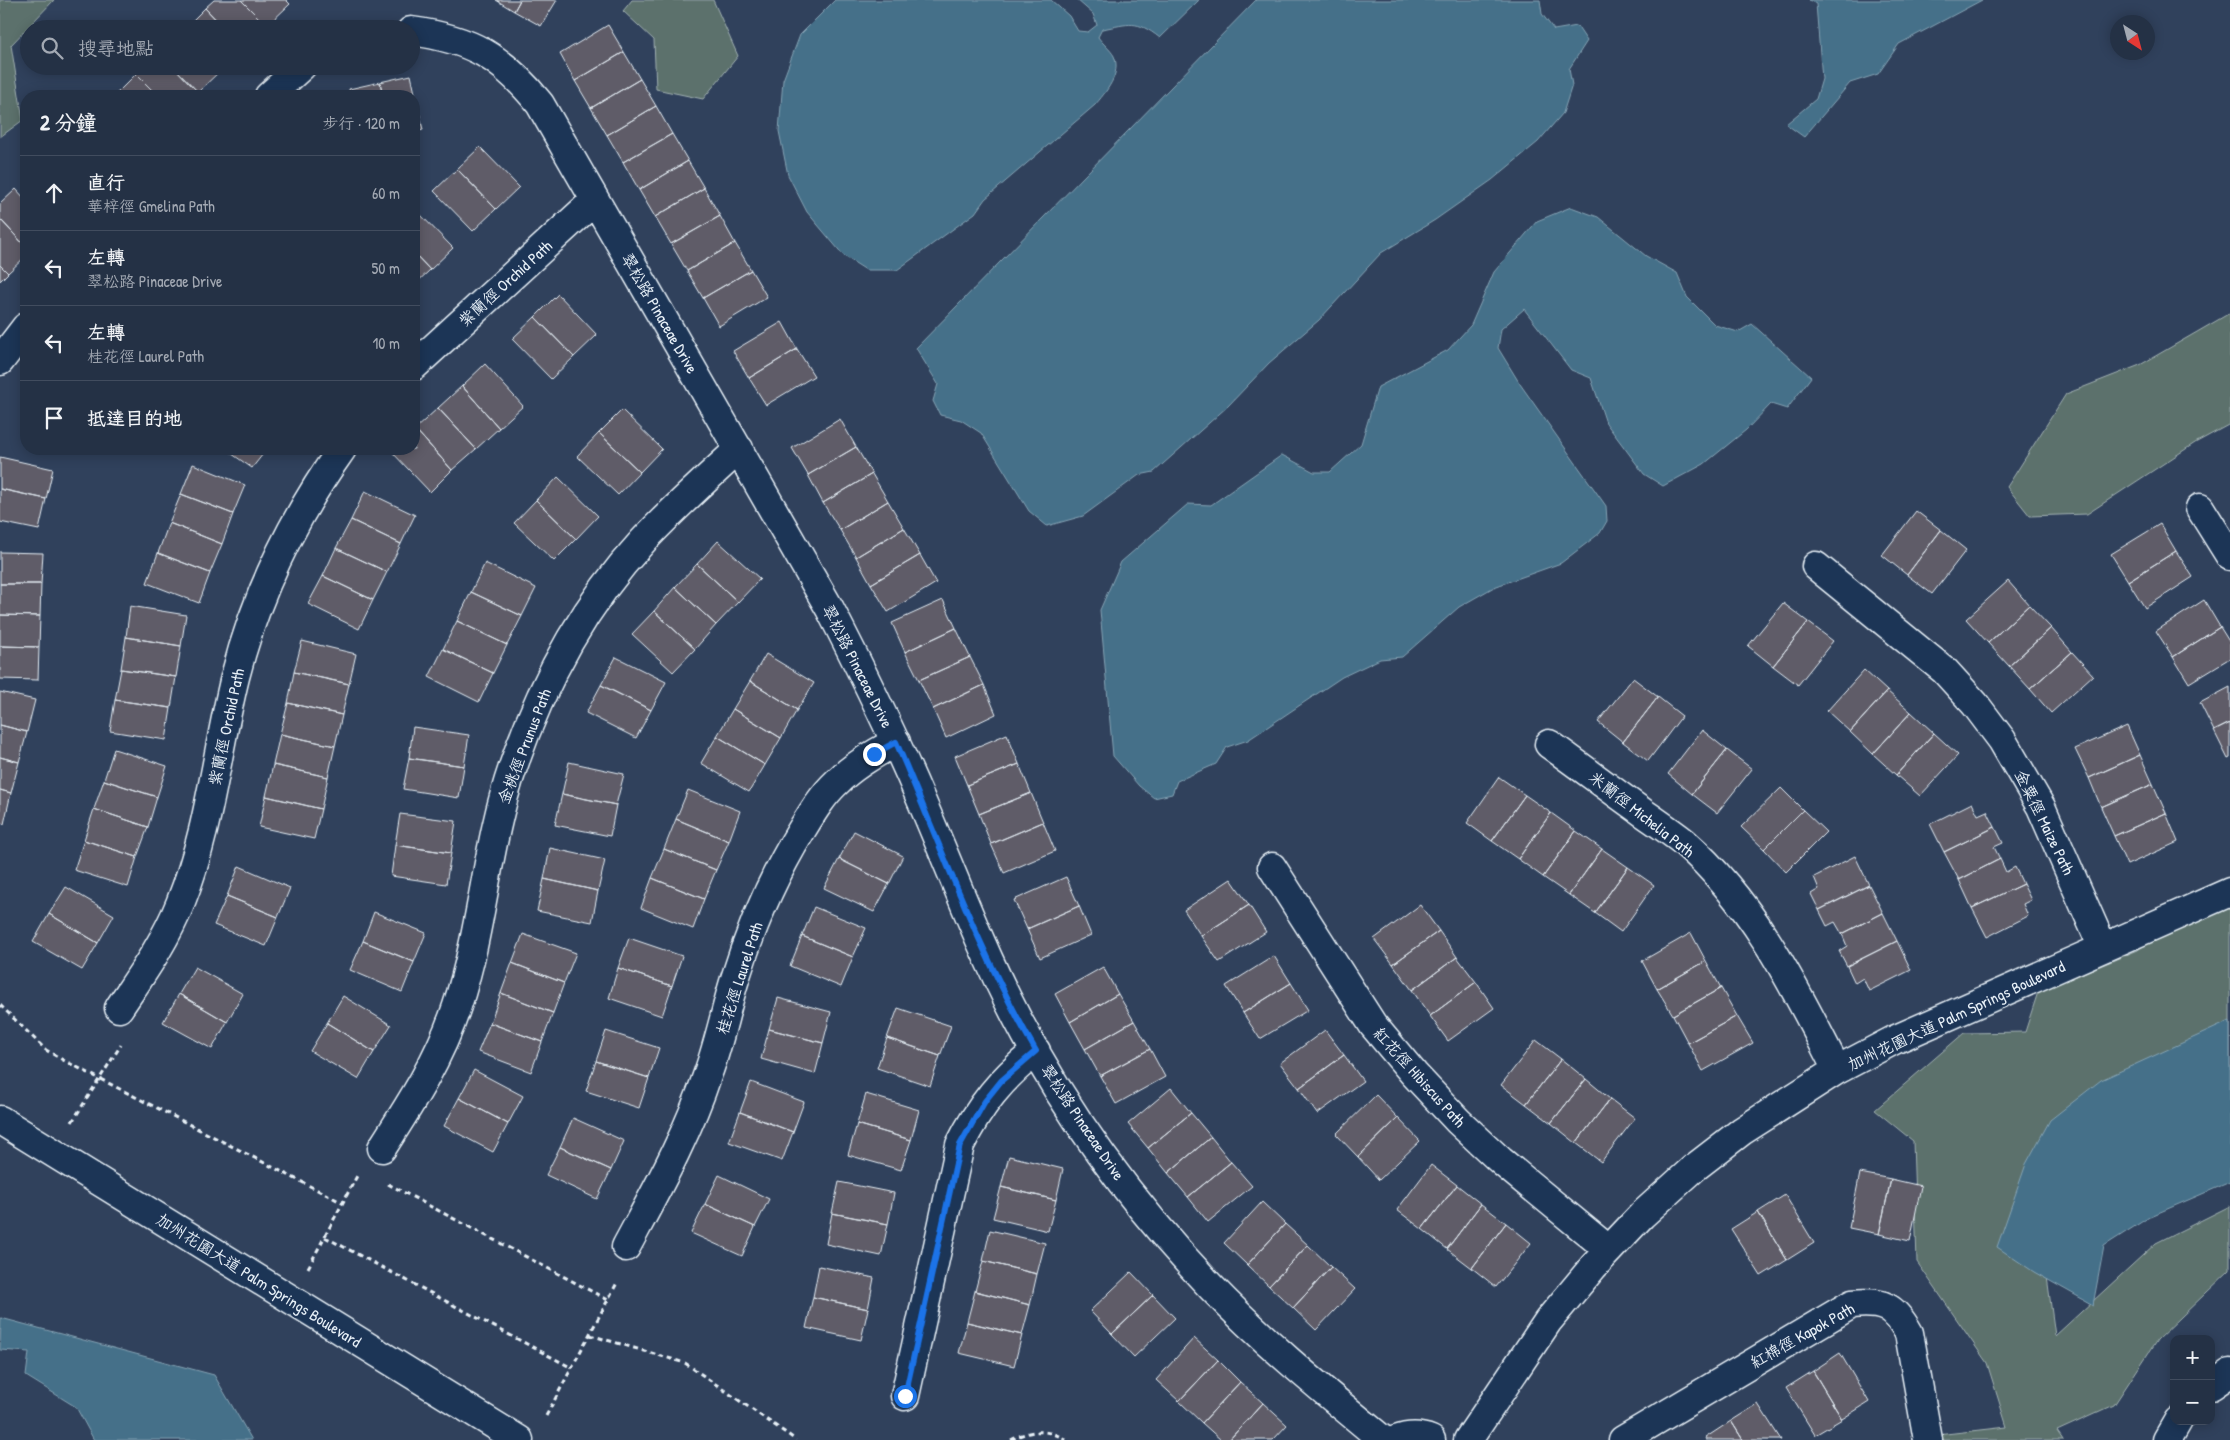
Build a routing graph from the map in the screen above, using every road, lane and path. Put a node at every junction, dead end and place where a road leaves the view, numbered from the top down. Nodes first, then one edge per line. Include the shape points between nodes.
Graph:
1 (420, 32) edge
2 (292, 75) edge
3 (275, 90) edge
4 (595, 200) junction
5 (20, 335) edge
6 (420, 360) edge
7 (0, 361) edge
8 (739, 449) junction
9 (338, 455) edge
10 (2200, 508) dead end
11 (2230, 556) edge
12 (1816, 566) dead end
13 (896, 742) junction
14 (1549, 744) dead end
15 (1272, 867) dead end
16 (2230, 892) edge
17 (2103, 948) junction
18 (0, 1005) edge
19 (119, 1008) dead end
20 (121, 1045) dead end
21 (1036, 1051) junction
22 (1837, 1070) junction
23 (99, 1079) junction
24 (0, 1120) edge
25 (67, 1129) dead end
26 (382, 1148) dead end
27 (361, 1169) dead end
28 (386, 1183) dead end
29 (342, 1203) junction
30 (325, 1237) junction
31 (626, 1248) dead end
32 (1609, 1250) junction
33 (304, 1275) dead end
34 (621, 1276) dead end
35 (608, 1300) junction
36 (590, 1335) junction
37 (572, 1368) junction
38 (2230, 1373) edge
39 (2215, 1383) edge
40 (905, 1396) dead end
41 (543, 1422) dead end
42 (2176, 1425) edge
43 (519, 1440) edge
44 (796, 1440) edge
45 (1011, 1440) edge
46 (1066, 1440) edge
47 (1383, 1440) edge
48 (1396, 1440) edge
49 (1431, 1440) edge
50 (1468, 1440) edge
51 (1623, 1440) edge
52 (1928, 1440) edge
53 (2167, 1440) edge

1 - 4 street, 翠松路 Pinaceae Drive via 470,45 497,60 521,80 540,104
2 - 3 street
4 - 6 street, 紫蘭徑 Orchid Path
4 - 8 street, 翠松路 Pinaceae Drive
5 - 7 street
8 - 13 street, 翠松路 Pinaceae Drive via 835,618
8 - 26 street, 金桃徑 Prunus Path via 678,505 609,582 553,671 531,718 503,801 457,1006 424,1083
9 - 19 street, 紫蘭徑 Orchid Path via 290,531 268,578 249,627 235,677 206,826 194,866 161,943
10 - 11 street
12 - 17 street, 金粟徑 Maize Path via 1945,671 1975,704 2002,740 2041,807
13 - 21 street, 翠松路 Pinaceae Drive via 980,944
13 - 31 street, 桂花徑 Laurel Path via 853,767 836,782 821,799 792,846 766,896 749,939 708,1074 691,1118
14 - 22 street, 米蘭徑 Michelia Path via 1684,842 1715,874 1767,939
15 - 32 street, 紅花徑 Hibiscus Path via 1373,1025 1414,1074 1501,1161
16 - 17 street, 加州花園大道 Palm Springs Boulevard
17 - 22 street, 加州花園大道 Palm Springs Boulevard via 1894,1040
18 - 23 path via 46,1050
20 - 23 path
21 - 40 street via 1001,1081 960,1145
21 - 47 street, 翠松路 Pinaceae Drive via 1106,1159 1157,1225 1212,1287 1272,1346
22 - 32 street, 加州花園大道 Palm Springs Boulevard via 1742,1131 1694,1168
23 - 25 path
23 - 29 path
24 - 43 street, 加州花園大道 Palm Springs Boulevard
27 - 29 path
28 - 35 path
29 - 30 path
30 - 33 path
30 - 37 path
32 - 50 street, 加州花園大道 Palm Springs Boulevard via 1548,1322
34 - 35 path
35 - 36 path
36 - 37 path
36 - 44 path via 685,1363
37 - 41 path
38 - 39 street
42 - 53 street
45 - 46 path via 1026,1433 1042,1431
48 - 49 street via 1405,1437
51 - 52 street, 紅棉徑 Kapok Path via 1852,1304 1872,1302 1889,1307 1909,1333

